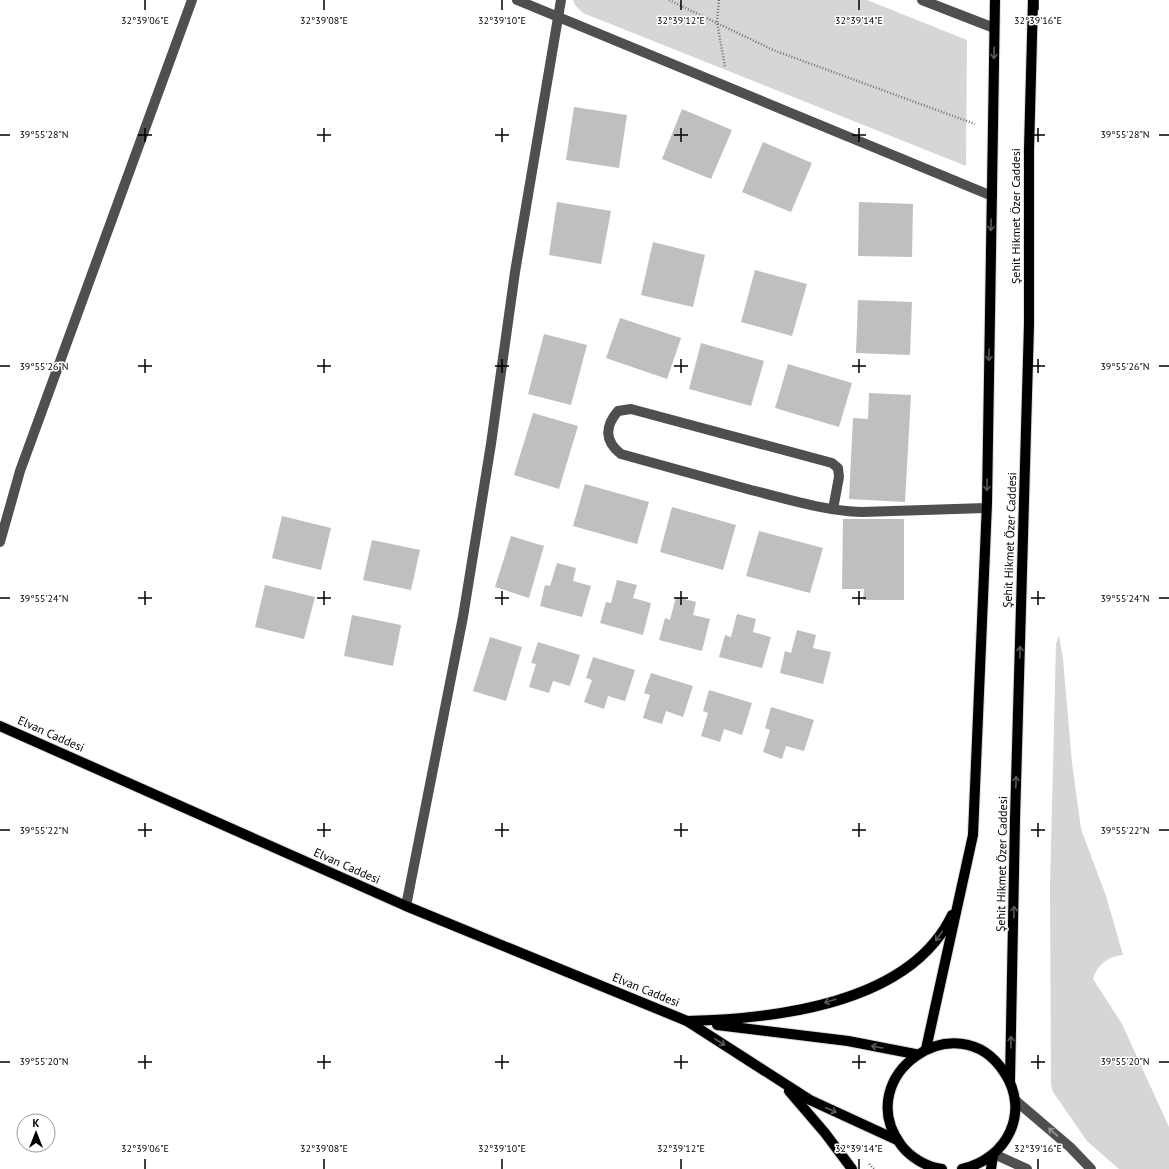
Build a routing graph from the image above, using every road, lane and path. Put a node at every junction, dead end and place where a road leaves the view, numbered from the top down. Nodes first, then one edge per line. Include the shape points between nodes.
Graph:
1 (192, 0) edge
2 (517, 0) edge
3 (560, 0) edge
4 (669, 0) edge
5 (720, 0) edge
6 (922, 0) edge
7 (995, 0) edge
8 (1032, 0) edge
9 (558, 16) junction
10 (716, 22) junction
11 (994, 28) junction
12 (728, 87) junction
13 (993, 131) junction
14 (992, 196) junction
15 (986, 508) junction
16 (833, 510) junction
17 (0, 542) edge
18 (0, 726) edge
19 (958, 902) junction
20 (406, 906) junction
21 (687, 1022) junction
22 (926, 1049) junction
23 (915, 1054) junction
24 (778, 1080) junction
25 (1010, 1081) junction
26 (1015, 1100) junction
27 (897, 1140) junction
28 (994, 1155) junction
29 (916, 1164) edge
30 (852, 1169) edge
31 (942, 1169) edge
32 (962, 1169) edge
33 (991, 1169) edge
34 (1027, 1169) edge
35 (1091, 1169) edge

1 - 17 street via 20,471
2 - 9 street
3 - 9 street
4 - 10 path
5 - 10 path
6 - 11 street
7 - 11 main road, Şehit Hikmet Özer Caddesi
25 -> 8 main road, Şehit Hikmet Özer Caddesi via 1029,324
9 - 12 street
9 - 20 street via 515,272 463,617
10 - 12 path
10 - 13 path via 773,50
11 -> 13 main road, Şehit Hikmet Özer Caddesi
12 - 14 street
13 - 14 main road, Şehit Hikmet Özer Caddesi
14 -> 15 main road, Şehit Hikmet Özer Caddesi
15 - 16 street via 862,512
15 - 19 main road, Şehit Hikmet Özer Caddesi via 973,835
16 - 16 street via 621,454 613,448 608,427 618,411 631,409 832,463 838,468 839,477
18 - 20 main road, Elvan Caddesi
19 -> 21 main road via 949,922 922,956 906,970 872,988 788,1012 728,1020
19 - 22 main road, Şehit Hikmet Özer Caddesi
20 - 21 main road, Elvan Caddesi
23 -> 21 main road via 848,1042
21 -> 24 main road
22 - 23 main road
22 - 25 main road via 945,1044 965,1044 984,1052 999,1064
23 - 27 main road via 892,1084 888,1103 890,1122
24 -> 27 main road via 810,1100
24 - 30 main road via 825,1133
25 - 26 main road
26 - 28 main road via 1014,1121 1007,1140
35 -> 26 street
27 - 29 main road
28 - 32 main road via 976,1166
28 - 33 main road
28 - 34 street
29 - 31 main road

